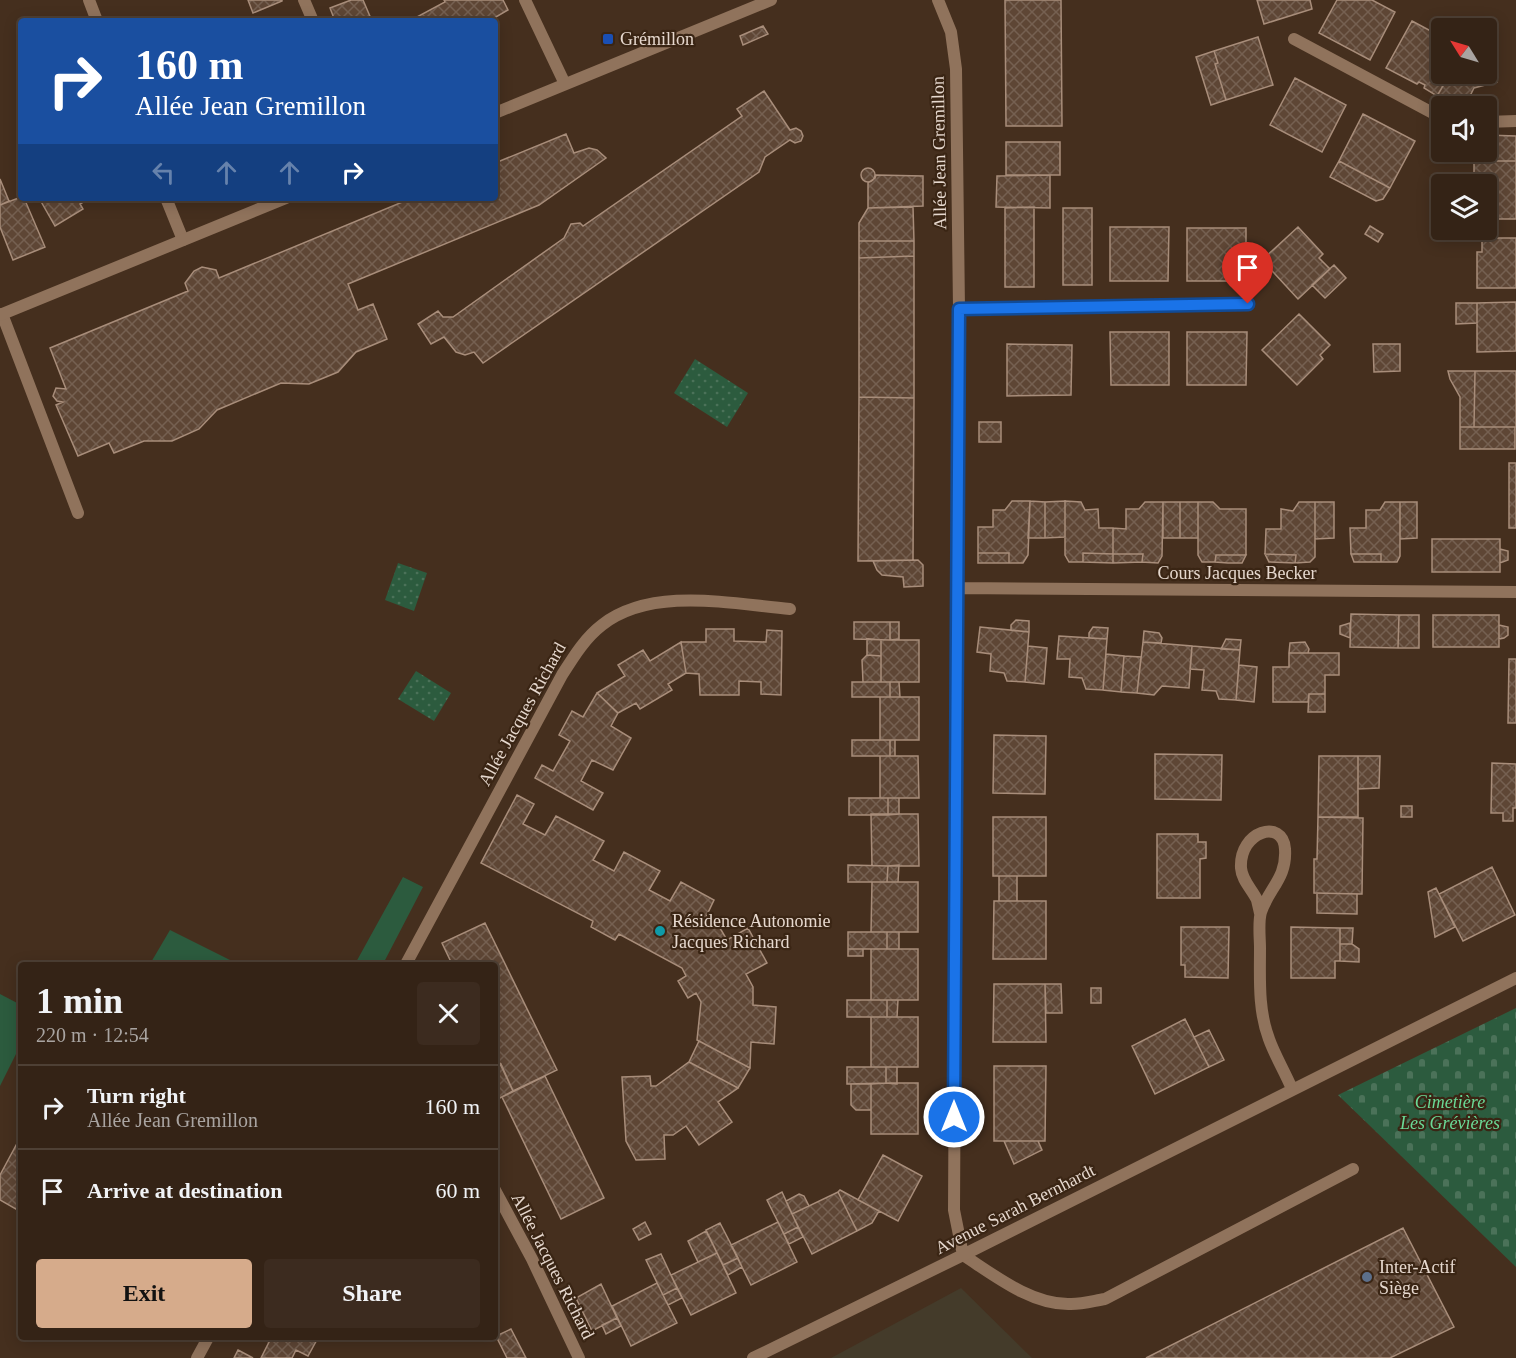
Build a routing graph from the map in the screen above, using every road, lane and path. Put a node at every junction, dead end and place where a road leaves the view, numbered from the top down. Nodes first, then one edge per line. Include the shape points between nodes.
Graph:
1 (88, 0) edge
2 (304, 0) edge
3 (525, 0) edge
4 (771, 0) edge
5 (938, 0) edge
6 (96, 18) edge
7 (312, 18) edge
8 (1294, 39) dead end
9 (565, 84) junction
10 (498, 112) edge
11 (1431, 112) edge
12 (1516, 121) edge
13 (1497, 122) edge
14 (167, 201) edge
15 (279, 201) edge
16 (183, 240) junction
17 (1248, 304) dead end
18 (959, 309) junction
19 (1, 313) edge
20 (78, 513) dead end
21 (957, 588) junction
22 (1516, 592) edge
23 (790, 609) dead end
24 (1260, 913) junction
25 (407, 962) edge
26 (1516, 978) edge
27 (1292, 1089) junction
28 (1353, 1169) dead end
29 (498, 1196) edge
30 (963, 1255) junction
31 (206, 1340) edge
32 (197, 1358) edge
33 (579, 1358) edge
34 (753, 1358) edge

1 - 6 street
2 - 7 street
3 - 9 street
4 - 9 street
5 - 18 street, Allée Jean Gremillon via 951,32 956,69
8 - 11 street
9 - 10 street
12 - 13 street
14 - 16 street
15 - 16 street
16 - 19 street
17 - 18 street
18 - 21 street, Allée Jean Gremillon
19 - 20 street
21 - 22 street, Cours Jacques Becker
21 - 30 street, Allée Jean Gremillon via 954,1210
23 - 25 street, Allée Jacques Richard via 687,600 626,610 602,625 580,646 562,675
24 - 24 street via 1285,866 1285,846 1273,832 1262,831 1252,837 1243,851 1241,868
24 - 27 street via 1263,1018 1268,1039
26 - 27 street, Avenue Sarah Bernhardt
27 - 30 street, Avenue Sarah Bernhardt
28 - 30 street via 1105,1299 1068,1305 1039,1299
29 - 33 street, Allée Jacques Richard
30 - 34 street, Avenue Sarah Bernhardt
31 - 32 street

